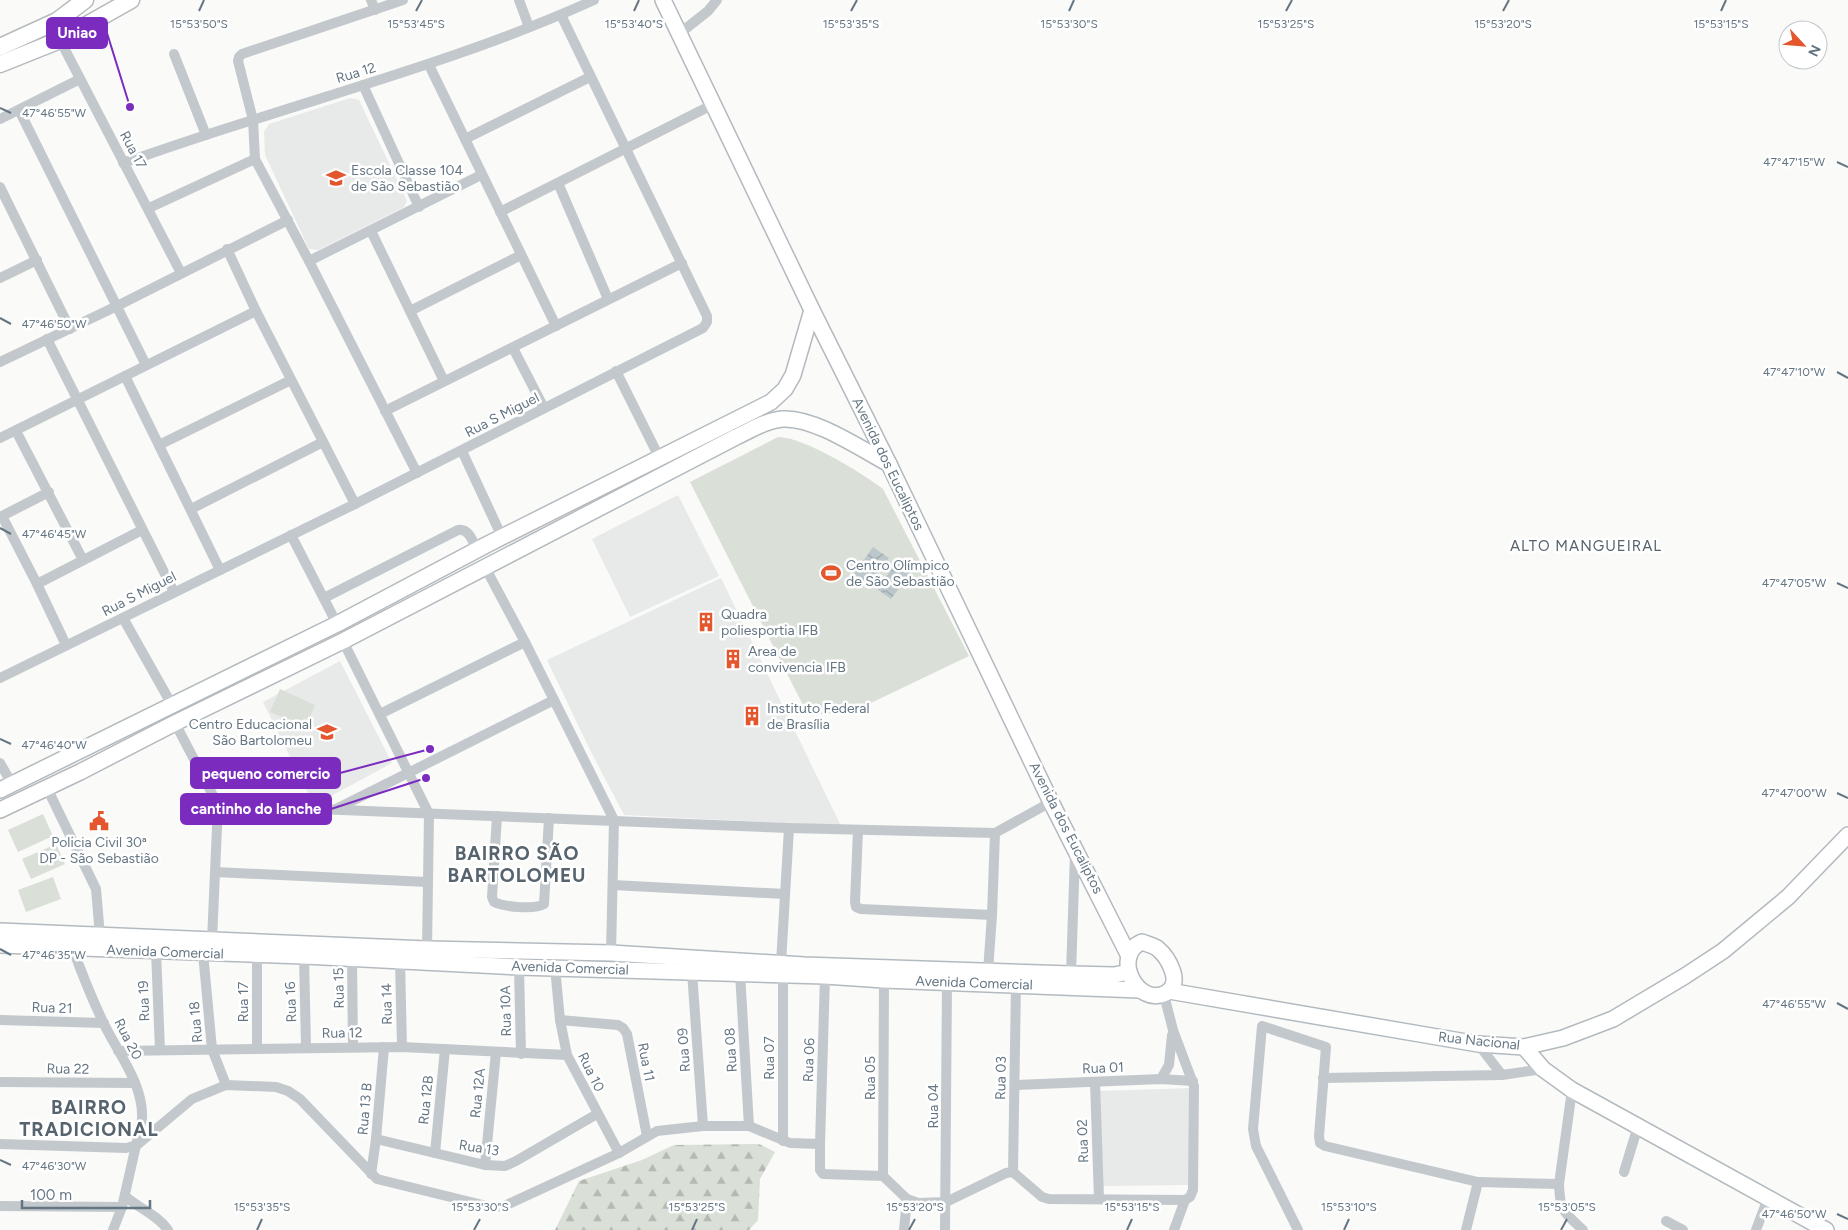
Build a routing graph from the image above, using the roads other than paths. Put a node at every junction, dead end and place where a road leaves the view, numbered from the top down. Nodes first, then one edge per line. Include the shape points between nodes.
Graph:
1 (85, 0) edge
2 (131, 0) edge
3 (371, 0) edge
4 (403, 0) edge
5 (519, 0) edge
6 (594, 0) edge
7 (663, 0) edge
8 (716, 0) edge
9 (375, 10) junction
10 (561, 15) junction
11 (530, 27) junction
12 (679, 34) junction
13 (60, 40) junction
14 (0, 47) edge
15 (174, 54) dead end
16 (0, 64) edge
17 (428, 65) junction
18 (590, 77) junction
19 (80, 79) junction
20 (363, 85) junction
21 (712, 105) junction
22 (19, 110) junction
23 (0, 119) edge
24 (253, 120) junction
25 (206, 135) junction
26 (465, 139) junction
27 (626, 148) junction
28 (255, 159) junction
29 (123, 163) junction
30 (481, 175) junction
31 (558, 183) junction
32 (2, 193) edge
33 (419, 207) junction
34 (149, 208) junction
35 (500, 212) junction
36 (288, 220) junction
37 (371, 231) junction
38 (226, 249) junction
39 (521, 255) junction
40 (37, 260) junction
41 (309, 261) junction
42 (682, 263) junction
43 (181, 273) junction
44 (0, 278) edge
45 (608, 299) junction
46 (117, 306) junction
47 (812, 310) junction
48 (256, 311) junction
49 (410, 311) junction
50 (556, 326) junction
51 (70, 329) junction
52 (47, 339) junction
53 (513, 348) junction
54 (0, 362) edge
55 (146, 364) junction
56 (616, 371) junction
57 (125, 376) junction
58 (291, 380) junction
59 (444, 381) junction
60 (78, 400) junction
61 (544, 408) junction
62 (385, 411) junction
63 (729, 423) junction
64 (16, 431) junction
65 (736, 437) junction
66 (0, 438) edge
67 (324, 442) junction
68 (159, 445) junction
69 (462, 451) junction
70 (659, 458) junction
71 (889, 464) junction
72 (417, 473) junction
73 (49, 492) junction
74 (355, 504) junction
75 (191, 509) junction
76 (1, 517) edge
77 (142, 530) junction
78 (291, 535) junction
79 (502, 537) junction
80 (483, 547) junction
81 (83, 560) junction
82 (491, 564) junction
83 (220, 570) junction
84 (37, 584) junction
85 (174, 592) junction
86 (324, 598) junction
87 (123, 618) junction
88 (337, 624) junction
89 (342, 641) junction
90 (525, 642) junction
91 (66, 645) junction
92 (0, 677) edge
93 (554, 700) junction
94 (172, 705) junction
95 (380, 714) junction
96 (175, 722) junction
97 (72, 754) junction
98 (0, 763) edge
99 (80, 772) junction
100 (409, 773) junction
101 (10, 785) edge
102 (47, 788) junction
103 (24, 798) junction
104 (1051, 802) junction
105 (218, 805) junction
106 (0, 810) edge
107 (335, 810) junction
108 (429, 814) junction
109 (497, 816) junction
110 (550, 818) junction
111 (614, 820) junction
112 (789, 828) junction
113 (858, 830) junction
114 (995, 833) junction
115 (1848, 835) edge
116 (1076, 847) junction
117 (215, 872) junction
118 (427, 882) junction
119 (613, 885) junction
120 (785, 894) junction
121 (992, 915) junction
122 (1116, 928) junction
123 (0, 931) edge
124 (100, 936) junction
125 (212, 940) junction
126 (1142, 942) junction
127 (132, 944) junction
128 (0, 945) edge
129 (172, 946) junction
130 (72, 949) junction
131 (427, 949) junction
132 (156, 952) junction
133 (203, 953) junction
134 (611, 953) junction
135 (377, 954) junction
136 (257, 955) junction
137 (304, 956) junction
138 (1129, 956) junction
139 (447, 957) junction
140 (352, 958) junction
141 (400, 962) junction
142 (519, 967) junction
143 (555, 967) junction
144 (757, 968) junction
145 (782, 969) junction
146 (804, 970) junction
147 (988, 971) junction
148 (692, 972) junction
149 (1129, 972) junction
150 (740, 973) junction
151 (1071, 974) junction
152 (825, 976) junction
153 (884, 980) junction
154 (947, 983) junction
155 (1016, 984) junction
156 (1169, 988) junction
157 (1139, 990) junction
158 (0, 1020) edge
159 (560, 1020) junction
160 (104, 1023) junction
161 (1172, 1030) junction
162 (1478, 1044) junction
163 (306, 1047) junction
164 (353, 1047) junction
165 (384, 1047) junction
166 (402, 1047) junction
167 (1524, 1047) junction
168 (257, 1048) junction
169 (212, 1049) junction
170 (445, 1049) junction
171 (160, 1050) junction
172 (118, 1051) junction
173 (496, 1052) junction
174 (521, 1054) junction
175 (567, 1055) junction
176 (1543, 1069) junction
177 (1502, 1074) junction
178 (1323, 1078) junction
179 (1161, 1079) junction
180 (1193, 1081) junction
181 (0, 1082) edge
182 (1095, 1082) junction
183 (135, 1084) junction
184 (226, 1085) junction
185 (1014, 1085) junction
186 (1572, 1090) junction
187 (596, 1114) junction
188 (703, 1126) junction
189 (749, 1126) junction
190 (1638, 1126) junction
191 (647, 1136) junction
192 (376, 1138) junction
193 (782, 1141) junction
194 (0, 1144) edge
195 (820, 1144) junction
196 (137, 1145) junction
197 (435, 1153) junction
198 (619, 1153) junction
199 (485, 1165) junction
200 (1013, 1172) junction
201 (1624, 1172) dead end
202 (371, 1174) junction
203 (883, 1176) junction
204 (1478, 1182) junction
205 (1559, 1184) junction
206 (125, 1196) junction
207 (1768, 1198) junction
208 (907, 1199) junction
209 (1099, 1199) junction
210 (1185, 1200) junction
211 (946, 1202) junction
212 (0, 1206) edge
213 (122, 1206) junction
214 (1666, 1221) dead end
215 (114, 1230) edge
216 (168, 1230) edge
217 (904, 1230) edge
218 (946, 1230) edge
219 (1174, 1230) edge
220 (1298, 1230) edge
221 (1466, 1230) edge
222 (1583, 1230) edge
223 (1683, 1230) edge
224 (1756, 1230) edge
225 (1826, 1230) edge

1 - 14 main road via 56,21
2 - 13 main road
3 - 9 street
4 - 9 street
5 - 11 street
6 - 10 street, Rua 12
7 - 12 street, Avenida dos Eucaliptos
8 - 12 street via 708,11
9 - 24 street via 242,54 238,61
10 - 11 street, Rua 12
10 - 18 street, Rua S Miguel
11 - 17 street, Rua 12
12 - 21 street, Avenida dos Eucaliptos
13 - 16 main road
13 - 19 street, Rua 17
15 - 25 street
17 - 20 street, Rua 12
17 - 26 street
18 - 26 street
18 - 27 street, Rua S Miguel
19 - 22 street
19 - 29 street, Rua 17
20 - 24 street, Rua 12
20 - 33 street
21 - 27 street
21 - 47 street, Avenida dos Eucaliptos
22 - 23 street
22 - 46 street
24 - 25 street, Rua 12
24 - 28 street
25 - 29 street, Rua 12
26 - 30 street
27 - 31 street
27 - 42 street, Rua S Miguel
28 - 34 street
28 - 36 street
29 - 34 street, Rua 17
30 - 33 street
30 - 35 street
31 - 35 street
31 - 45 street
32 - 40 street
33 - 37 street
34 - 43 street, Rua 17
35 - 39 street
36 - 38 street
36 - 41 street
37 - 41 street
37 - 49 street
38 - 43 street
38 - 48 street
39 - 49 street
39 - 50 street
40 - 44 street
40 - 51 street
41 - 62 street
42 - 45 street
42 - 56 street, Rua S Miguel via 707,316 703,328
43 - 46 street
45 - 50 street
46 - 51 street
46 - 55 street
47 - 63 street via 793,375 785,389 771,402
47 - 71 street, Avenida dos Eucaliptos
48 - 55 street
48 - 58 street
49 - 59 street
50 - 53 street
51 - 52 street
52 - 54 street
52 - 60 street
53 - 59 street
53 - 61 street
55 - 57 street
56 - 61 street, Rua S Miguel
56 - 70 street
57 - 60 street
57 - 68 street
58 - 67 street
58 - 68 street
59 - 62 street
60 - 64 street
60 - 77 street
61 - 69 street, Rua S Miguel
62 - 72 street
63 - 65 street
63 - 70 street
64 - 66 street
64 - 73 street
65 - 71 street via 766,423 801,419
65 - 82 street
67 - 74 street
67 - 75 street
68 - 75 street
69 - 72 street, Rua S Miguel
69 - 79 street
70 - 79 street
71 - 104 street, Avenida dos Eucaliptos
72 - 74 street, Rua S Miguel
73 - 76 street
73 - 81 street
74 - 78 street, Rua S Miguel
75 - 83 street
76 - 84 street
77 - 81 street
77 - 85 street
78 - 83 street, Rua S Miguel
78 - 86 street
79 - 80 street
80 - 82 street
80 - 86 street via 467,531 458,530
80 - 88 street
81 - 84 street
82 - 89 street
82 - 90 street
83 - 85 street, Rua S Miguel
84 - 91 street
85 - 87 street, Rua S Miguel
86 - 88 street
87 - 91 street, Rua S Miguel
87 - 94 street
88 - 94 street
89 - 95 street
89 - 96 street
90 - 93 street
90 - 95 street
91 - 92 street, Rua S Miguel
93 - 100 street
93 - 111 street
94 - 97 street
95 - 100 street
96 - 99 street
96 - 105 street
97 - 99 street
97 - 101 street
98 - 101 street
99 - 102 street
100 - 107 street
100 - 108 street
101 - 103 street
102 - 103 street
102 - 124 street via 96,889
103 - 106 street
104 - 114 street
104 - 116 street, Avenida dos Eucaliptos
105 - 107 street
105 - 117 street
107 - 108 street
108 - 109 street
108 - 118 street
109 - 110 street
109 - 110 street via 492,897 500,905 519,907 544,904
110 - 111 street
111 - 112 street
111 - 119 street
112 - 113 street
112 - 120 street, Rua 07
113 - 114 street
113 - 121 street via 856,907
114 - 121 street
115 - 167 street, Rua Nacional via 1756,925 1685,976 1613,1019 1563,1038
116 - 122 street, Avenida dos Eucaliptos
116 - 151 street
117 - 118 street
117 - 125 street
118 - 131 street
119 - 120 street
119 - 134 street
120 - 145 street, Rua 07
121 - 147 street
122 - 126 street
122 - 138 street, Avenida dos Eucaliptos
123 - 124 street, Avenida Comercial
124 - 127 street, Avenida Comercial
125 - 129 street, Avenida Comercial
125 - 135 street, Avenida Comercial
126 - 138 street via 1135,945
126 - 156 street via 1157,949 1169,963
127 - 129 street, Avenida Comercial
127 - 130 street, Avenida Comercial
127 - 132 street, Avenida Comercial
128 - 130 street, Avenida Comercial
129 - 132 street, Avenida Comercial
129 - 133 street, Avenida Comercial
130 - 160 street, Rua 20
131 - 135 street, Avenida Comercial
131 - 139 street, Avenida Comercial
132 - 171 street, Rua 19
133 - 136 street, Avenida Comercial
133 - 169 street, Rua 18
134 - 139 street, Avenida Comercial
134 - 144 street, Avenida Comercial
135 - 140 street, Avenida Comercial
135 - 141 street, Avenida Comercial
136 - 137 street, Avenida Comercial
136 - 168 street, Rua 17
137 - 140 street, Avenida Comercial
137 - 163 street, Rua 16
138 - 149 street
139 - 141 street, Avenida Comercial
139 - 142 street, Avenida Comercial
140 - 164 street, Rua 15
141 - 166 street, Rua 14
142 - 143 street, Avenida Comercial
142 - 174 street, Rua 10A
143 - 148 street, Avenida Comercial
143 - 159 street, Rua 10
144 - 145 street, Avenida Comercial
144 - 150 street, Avenida Comercial
145 - 146 street, Avenida Comercial
145 - 193 street, Rua 07
146 - 147 street, Avenida Comercial
146 - 152 street, Avenida Comercial
147 - 151 street, Avenida Comercial
148 - 150 street, Avenida Comercial
148 - 188 street, Rua 09
149 - 151 street, Avenida Comercial
149 - 157 street
150 - 189 street, Rua 08
152 - 153 street, Avenida Comercial
152 - 195 street, Rua 06
153 - 154 street, Avenida Comercial
153 - 203 street, Rua 05
154 - 155 street, Avenida Comercial
154 - 211 street, Rua 04
155 - 157 street, Avenida Comercial
155 - 185 street, Rua 03
156 - 157 street via 1154,996
156 - 161 street
156 - 162 street, Rua Nacional via 1194,996
158 - 160 street, Rua 21
159 - 175 street, Rua 10
159 - 191 street, Rua 11 via 624,1028
160 - 172 street, Rua 20
161 - 179 street via 1169,1065
161 - 180 street
162 - 167 street, Rua Nacional
162 - 177 street
163 - 164 street, Rua 12
163 - 168 street, Rua 12
164 - 165 street, Rua 12
165 - 166 street, Rua 12
165 - 192 street, Rua 13 B
166 - 170 street, Rua 12
167 - 176 street
168 - 169 street, Rua 12
169 - 171 street, Rua 12
169 - 184 street, Rua 18
170 - 173 street, Rua 12
170 - 197 street, Rua 12B
171 - 172 street, Rua 12
172 - 183 street, Rua 20
173 - 174 street, Rua 12
173 - 199 street, Rua 12A
174 - 175 street, Rua 12
175 - 187 street, Rua 10
176 - 177 street
176 - 186 street
177 - 178 street
178 - 204 street via 1320,1143
178 - 220 street via 1326,1047 1262,1026 1253,1129 1256,1146
179 - 180 street, Rua 01
179 - 182 street, Rua 01
180 - 210 street via 1193,1190
181 - 183 street, Rua 22
182 - 185 street, Rua 01
182 - 209 street, Rua 02
183 - 196 street, Rua 20 via 143,1110
184 - 196 street via 192,1099
184 - 202 street via 276,1087 288,1091 300,1099
185 - 200 street, Rua 03
186 - 190 street
186 - 205 street
187 - 198 street, Rua 10
187 - 199 street, Rua 13 via 516,1161 505,1166
188 - 189 street
188 - 191 street via 657,1131
189 - 193 street
190 - 201 street
190 - 207 street
191 - 198 street
192 - 197 street, Rua 13
192 - 202 street, Rua 13 B
193 - 195 street
194 - 196 street via 126,1148
195 - 203 street, Rua 06 via 820,1170 823,1174
196 - 206 street, Rua 20
197 - 199 street, Rua 13
198 - 202 street via 504,1206 491,1207 388,1183
200 - 209 street via 1049,1200
200 - 211 street via 1006,1172
203 - 208 street
204 - 205 street
204 - 221 street
205 - 222 street via 1563,1211
206 - 213 street, Rua 20
206 - 216 street
207 - 224 street
207 - 225 street
208 - 211 street via 918,1203
208 - 217 street
209 - 210 street
210 - 219 street
211 - 218 street, Rua 04
212 - 213 street
213 - 215 street, Rua 20
214 - 223 street

